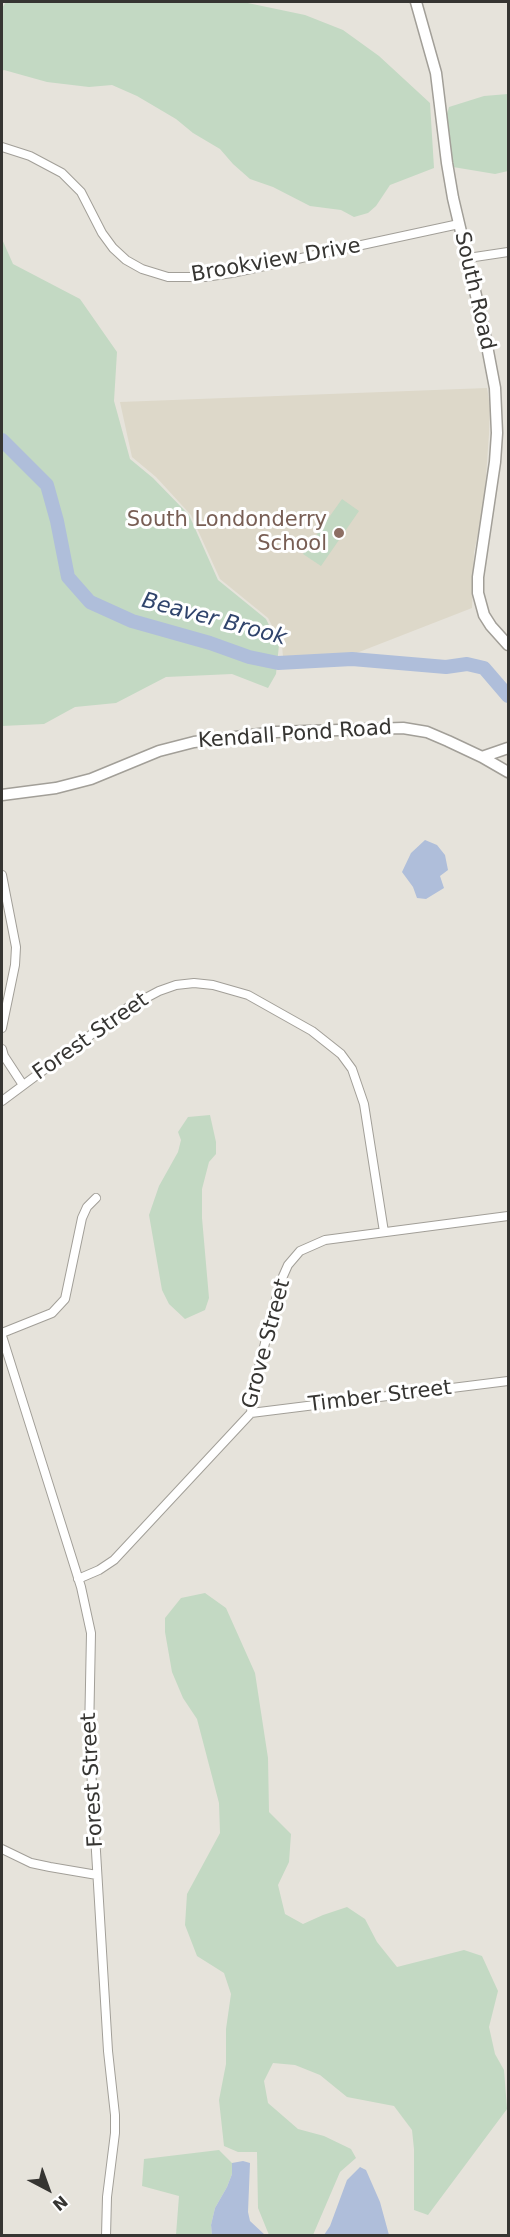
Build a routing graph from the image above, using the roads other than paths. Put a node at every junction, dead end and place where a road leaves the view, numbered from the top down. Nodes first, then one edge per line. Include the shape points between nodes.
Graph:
1 (416, 2) edge
2 (2, 147) edge
3 (459, 224) junction
4 (508, 252) edge
5 (468, 258) junction
6 (508, 645) edge
7 (508, 748) edge
8 (482, 757) junction
9 (508, 772) edge
10 (2, 795) edge
11 (2, 874) edge
12 (2, 1028) edge
13 (2, 1049) edge
14 (24, 1085) junction
15 (2, 1101) edge
16 (96, 1197) dead end
17 (508, 1216) edge
18 (384, 1232) junction
19 (2, 1335) edge
20 (508, 1381) edge
21 (251, 1413) junction
22 (78, 1579) junction
23 (2, 1848) edge
24 (98, 1875) junction
25 (106, 2235) edge

1 - 3 street, South Road via 436,74
2 - 3 street, Brookview Drive via 62,173 81,192 113,248 142,269 168,277 205,278
3 - 5 street, South Road
4 - 5 street
5 - 6 street, South Road via 495,388 497,433 478,593 484,615
7 - 8 street
8 - 9 street, Kendall Pond Road
8 - 10 street, Kendall Pond Road via 427,732 403,728 276,732 194,741 91,778
11 - 12 street via 16,947
13 - 14 street
14 - 15 street, Forest Street
14 - 18 street, Forest Street via 127,1008 159,991 194,983 248,995 312,1031 341,1054 352,1069 364,1104
16 - 19 street via 82,1218 65,1299 52,1313
17 - 18 street, Grove Street
18 - 21 street, Grove Street via 316,1243 300,1251 288,1265 275,1301
19 - 22 street, Forest Street
20 - 21 street, Timber Street
21 - 22 street, Grove Street via 114,1560
22 - 24 street, Forest Street via 91,1634 89,1735
23 - 24 street via 31,1863
24 - 25 street, Forest Street via 115,2115

